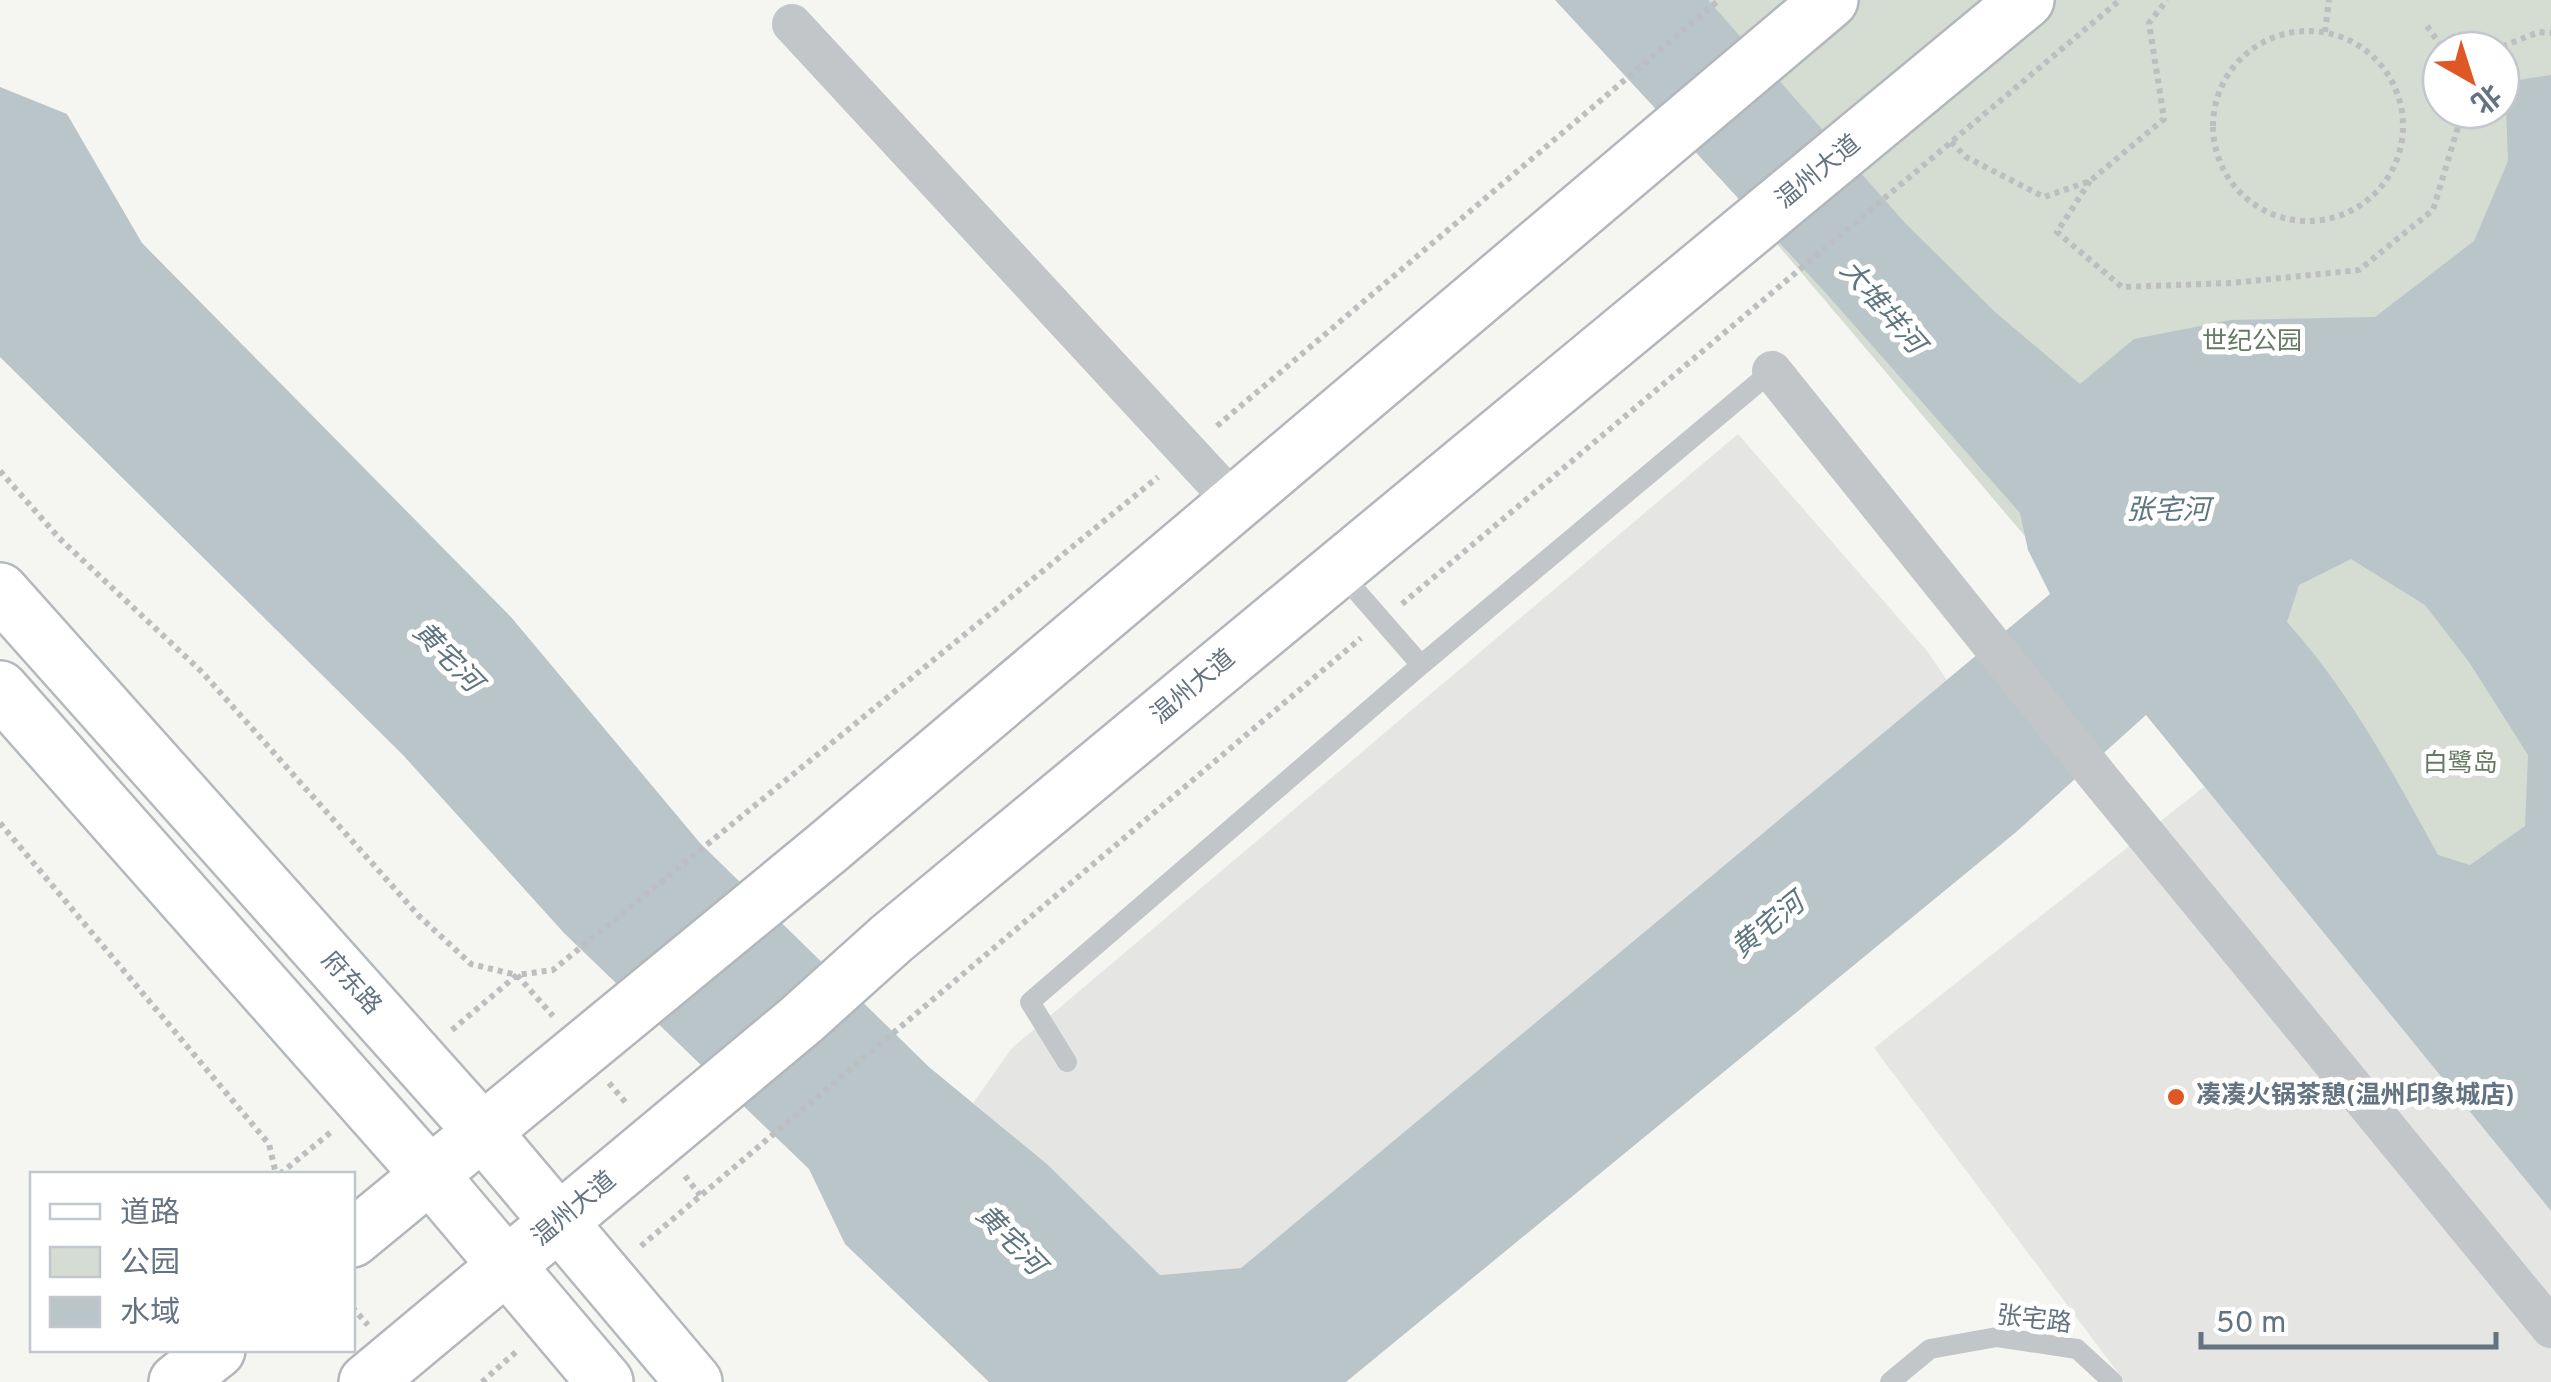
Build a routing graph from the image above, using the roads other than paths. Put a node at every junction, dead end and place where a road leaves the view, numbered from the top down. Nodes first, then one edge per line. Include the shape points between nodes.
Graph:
1 (1830, 0) edge
2 (2026, 0) edge
3 (792, 24) dead end
4 (1772, 371) joint
5 (1235, 503) junction
6 (1338, 570) junction
7 (0, 591) edge
8 (1421, 665) junction
9 (0, 690) edge
10 (1067, 1062) dead end
11 (482, 1132) junction
12 (430, 1176) junction
13 (561, 1224) junction
14 (355, 1237) edge
15 (506, 1266) junction
16 (2551, 1328) edge
17 (214, 1352) edge
18 (177, 1382) edge
19 (367, 1382) edge
20 (605, 1382) edge
21 (694, 1382) edge
22 (1890, 1382) edge
23 (2113, 1382) edge

1 - 5 main road
2 - 6 main road, 温州大道
3 - 5 street
4 - 8 lane
4 - 16 street
5 - 11 main road
6 - 8 lane
6 - 13 main road, 温州大道 via 890,940
7 - 11 main road, 府东路
8 - 10 lane via 1030,1002
9 - 12 main road
11 - 12 main road
11 - 13 main road, 府东路
12 - 14 main road
12 - 15 main road
13 - 15 main road, 温州大道
13 - 21 main road, 府东路
15 - 19 main road, 温州大道
15 - 20 main road
17 - 18 main road
22 - 23 lane, 张宅路 via 1930,1349 1997,1337 2077,1349

